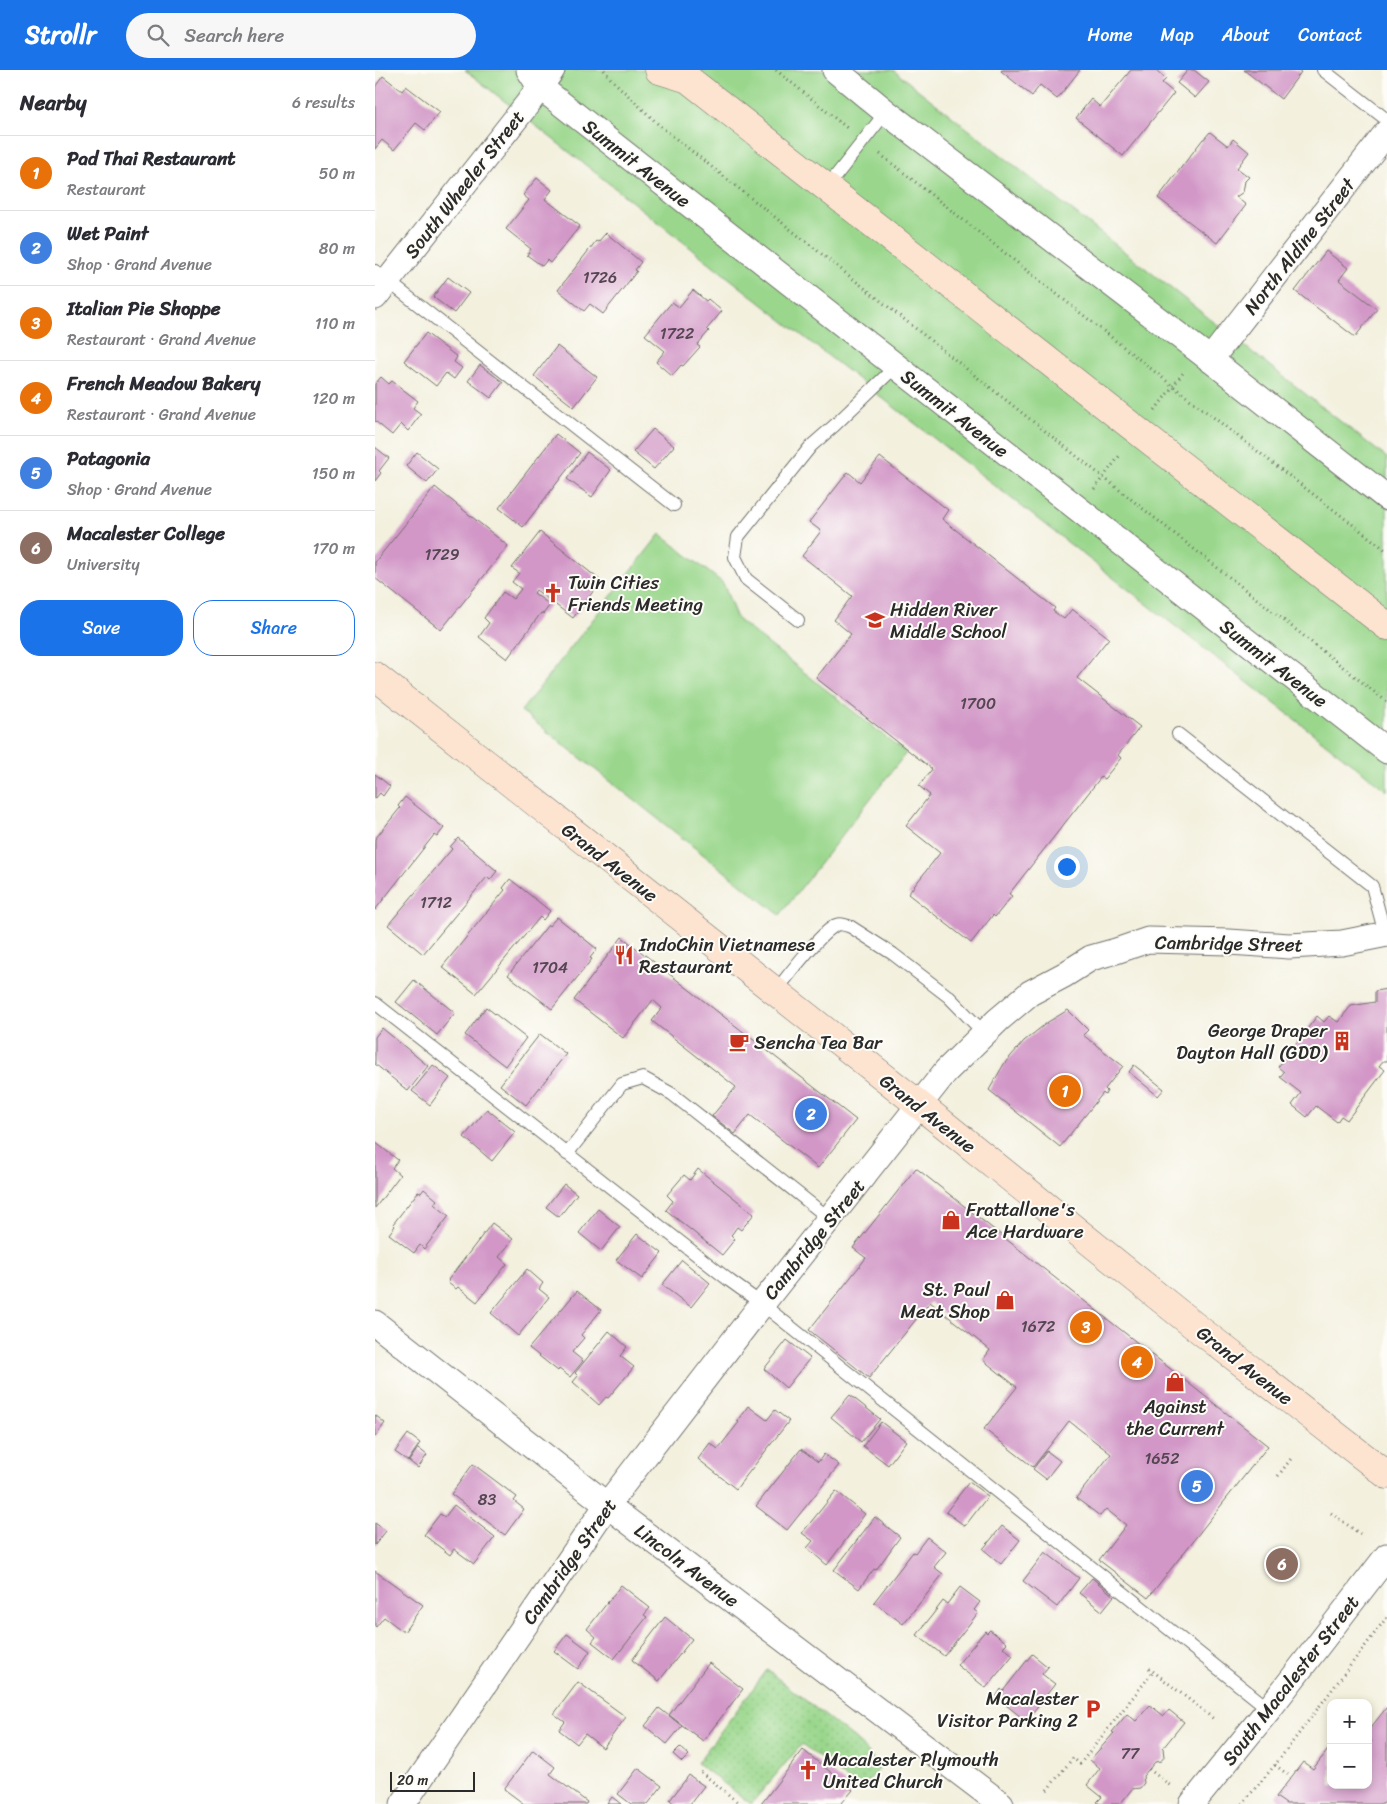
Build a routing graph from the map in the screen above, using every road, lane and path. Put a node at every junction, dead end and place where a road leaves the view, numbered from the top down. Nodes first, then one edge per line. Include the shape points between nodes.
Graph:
1 (604, 70) edge
2 (659, 70) edge
3 (776, 70) edge
4 (835, 70) edge
5 (1323, 70) edge
6 (685, 74) edge
7 (540, 76) edge
8 (886, 112) junction
9 (1387, 120) edge
10 (1387, 132) edge
11 (862, 140) junction
12 (827, 187) junction
13 (379, 283) edge
14 (1210, 360) junction
15 (896, 366) junction
16 (1185, 372) dead end
17 (1174, 387) junction
18 (1155, 410) dead end
19 (1122, 452) dead end
20 (1103, 477) junction
21 (1387, 498) edge
22 (674, 505) dead end
23 (1078, 509) junction
24 (1387, 551) edge
25 (798, 620) dead end
26 (1387, 626) edge
27 (375, 676) edge
28 (1387, 702) edge
29 (1178, 734) dead end
30 (1387, 751) edge
31 (1386, 934) edge
32 (775, 992) junction
33 (375, 1004) edge
34 (984, 1033) junction
35 (920, 1106) junction
36 (567, 1154) junction
37 (830, 1219) junction
38 (762, 1304) junction
39 (375, 1323) edge
40 (1293, 1456) dead end
41 (1387, 1475) edge
42 (1278, 1476) dead end
43 (607, 1505) junction
44 (1331, 1513) dead end
45 (1360, 1534) dead end
46 (1387, 1556) edge
47 (1387, 1617) edge
48 (1149, 1668) dead end
49 (1153, 1672) junction
50 (1269, 1709) junction
51 (1215, 1720) dead end
52 (1275, 1765) junction
53 (701, 1772) dead end
54 (1291, 1777) dead end
55 (1047, 1790) dead end
56 (403, 1804) edge
57 (740, 1804) edge
58 (1001, 1804) edge
59 (1192, 1804) edge
60 (1242, 1804) edge

1 - 20 path via 661,126
2 - 6 main road
3 - 11 path
4 - 8 street
5 - 9 lane
6 - 12 main road
7 - 13 street, South Wheeler Street
7 - 15 street, Summit Avenue
8 - 11 lane
8 - 14 street
10 - 14 street, North Aldine Street
11 - 12 lane
11 - 17 path
12 - 26 main road
13 - 22 lane
14 - 21 street
15 - 23 street, Summit Avenue
15 - 25 lane via 811,446 738,537 735,557 746,579
16 - 17 path
17 - 18 path
17 - 24 path
19 - 20 path
20 - 23 path
20 - 28 path
23 - 30 street, Summit Avenue
27 - 32 main road, Grand Avenue
29 - 31 lane via 1372,886
31 - 34 street, Cambridge Street via 1342,943 1289,946 1148,940 1091,958 1031,993
32 - 34 lane via 825,932 843,924 893,954 949,996
32 - 35 main road, Grand Avenue
33 - 36 lane
34 - 35 street, Cambridge Street via 946,1071
35 - 37 street, Cambridge Street
35 - 41 main road, Grand Avenue
36 - 37 lane via 622,1084 643,1078 672,1094
36 - 38 lane
37 - 38 street, Cambridge Street
38 - 43 street, Cambridge Street
38 - 50 lane
39 - 43 street, Lincoln Avenue
40 - 42 path
43 - 56 street, Cambridge Street
43 - 58 street, Lincoln Avenue
44 - 45 path
46 - 50 street, South Macalester Street
47 - 52 path
48 - 49 path
49 - 51 path
49 - 55 path via 1080,1764 1073,1757
50 - 59 street, South Macalester Street
52 - 54 path
52 - 60 path
53 - 57 path

